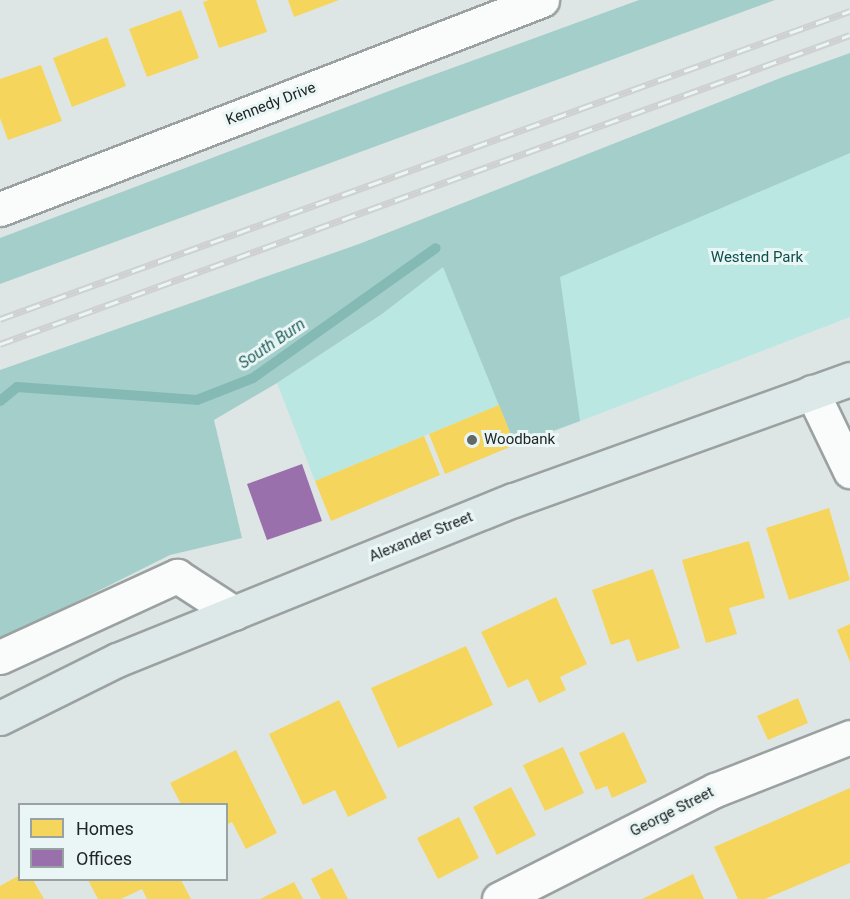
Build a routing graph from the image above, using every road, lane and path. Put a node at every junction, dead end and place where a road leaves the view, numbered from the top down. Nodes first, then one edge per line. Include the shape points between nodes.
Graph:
1 (542, 0) edge
2 (0, 209) edge
3 (850, 380) edge
4 (812, 392) junction
5 (850, 471) edge
6 (234, 613) junction
7 (0, 657) edge
8 (0, 718) edge
9 (850, 737) edge
10 (499, 899) edge

1 - 2 street, Kennedy Drive
3 - 4 main road, Alexander Street
4 - 5 street
4 - 6 main road, Alexander Street via 514,500
6 - 7 street via 177,576
6 - 8 main road, Alexander Street via 117,660
9 - 10 street, George Street via 715,790

